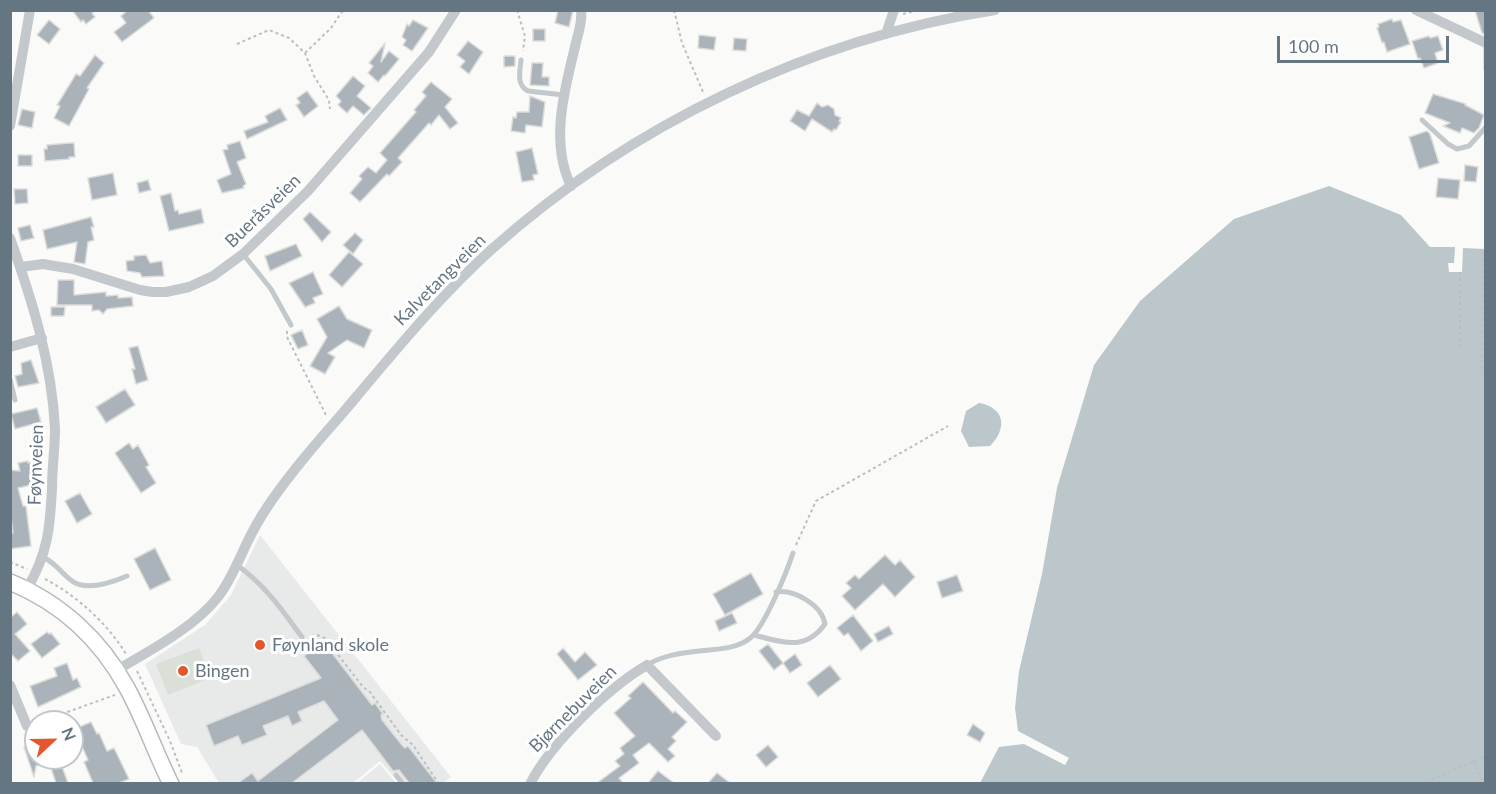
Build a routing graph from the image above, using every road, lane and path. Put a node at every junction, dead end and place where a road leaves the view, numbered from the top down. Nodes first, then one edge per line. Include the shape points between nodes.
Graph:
1 (30, 10) edge
2 (344, 10) edge
3 (456, 10) edge
4 (517, 10) edge
5 (581, 10) edge
6 (674, 10) edge
7 (894, 10) edge
8 (996, 10) edge
9 (1416, 10) edge
10 (886, 34) junction
11 (237, 44) dead end
12 (1485, 44) edge
13 (305, 53) junction
14 (1485, 59) edge
15 (521, 60) joint
16 (1485, 69) edge
17 (564, 95) junction
18 (707, 104) junction
19 (330, 109) dead end
20 (1422, 120) dead end
21 (10, 126) edge
22 (1485, 127) edge
23 (571, 186) junction
24 (10, 238) edge
25 (1483, 249) dead end
26 (243, 254) junction
27 (21, 267) junction
28 (1460, 272) dead end
29 (290, 324) joint
30 (42, 338) junction
31 (1460, 346) dead end
32 (10, 347) edge
33 (1482, 369) dead end
34 (10, 379) edge
35 (15, 400) dead end
36 (332, 425) junction
37 (948, 426) dead end
38 (793, 553) joint
39 (43, 557) junction
40 (10, 562) edge
41 (236, 564) junction
42 (34, 573) junction
43 (127, 576) dead end
44 (10, 582) edge
45 (27, 589) junction
46 (776, 592) junction
47 (754, 635) junction
48 (302, 637) joint
49 (647, 665) junction
50 (117, 670) junction
51 (10, 685) edge
52 (128, 689) junction
53 (74, 710) edge
54 (24, 719) edge
55 (716, 736) dead end
56 (1485, 756) edge
57 (1474, 761) junction
58 (396, 775) dead end
59 (1426, 782) dead end
60 (169, 783) edge
61 (404, 783) edge
62 (439, 783) edge
63 (530, 783) edge
64 (1484, 783) edge

1 - 21 street
2 - 13 path via 332,28
3 - 26 street, Bueråsveien via 429,52 345,150
4 - 15 path via 525,36
5 - 17 street
6 - 18 path via 682,43
7 - 10 street
8 - 10 street, Kalvetangveien
9 - 12 street
10 - 18 street, Kalvetangveien via 805,61
11 - 13 path via 269,30 289,38
12 - 14 lane
13 - 19 path via 330,100
14 - 16 lane
15 - 17 lane via 523,89
17 - 23 street via 561,155
18 - 23 street, Kalvetangveien
20 - 22 lane via 1457,149 1469,146
23 - 36 street, Kalvetangveien via 492,249 450,289
24 - 27 street, Føynveien
25 - 33 path
26 - 27 street, Bueråsveien via 204,281 166,292 140,290 94,274 43,264
26 - 29 lane via 271,289
27 - 30 street, Føynveien
28 - 31 path
29 - 36 path via 287,337
30 - 32 street
30 - 39 street, Føynveien via 55,428 50,527
34 - 35 lane
36 - 41 street, Kalvetangveien via 269,504
37 - 38 path via 816,501
38 - 46 lane
39 - 42 street, Føynveien
39 - 43 lane via 73,582 85,586
40 - 42 path
41 - 48 lane via 258,581
41 - 50 street, Kalvetangveien via 223,590 207,609
42 - 45 street, Føynveien
44 - 45 main road
45 - 50 main road via 69,616
46 - 47 lane
46 - 47 lane via 787,592 812,605 825,624 813,637 791,644
47 - 49 lane, Bjørnebuveien via 732,646 661,658
48 - 62 path via 325,638 401,735 413,744
49 - 55 street
49 - 63 street, Bjørnebuveien via 629,675 575,726 548,754
50 - 52 main road
51 - 54 street
52 - 53 path
52 - 60 main road
56 - 57 path
57 - 59 path
57 - 64 path
58 - 61 lane

